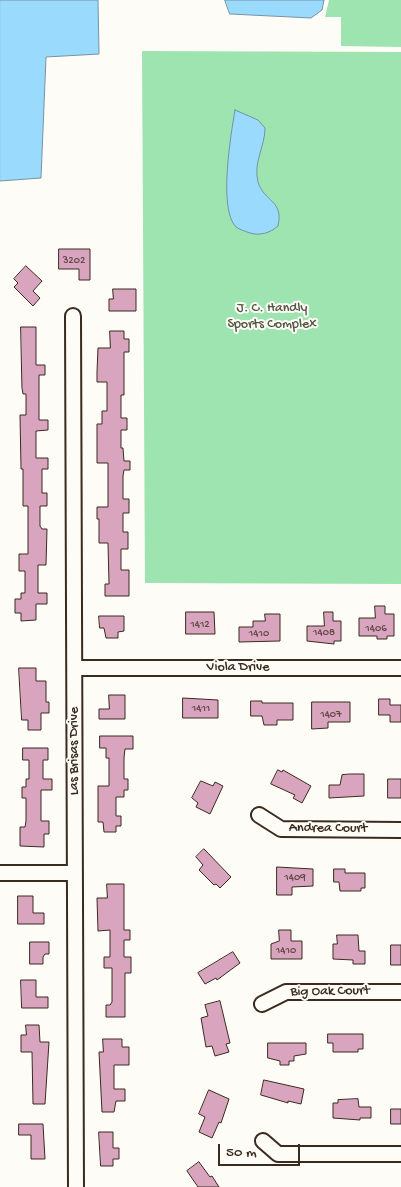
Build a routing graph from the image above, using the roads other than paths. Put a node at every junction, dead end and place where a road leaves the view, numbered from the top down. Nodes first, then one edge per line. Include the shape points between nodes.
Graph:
1 (73, 316) dead end
2 (75, 668) junction
3 (401, 668) edge
4 (259, 816) dead end
5 (401, 830) edge
6 (0, 873) edge
7 (75, 873) junction
8 (401, 992) edge
9 (262, 1004) dead end
10 (263, 1141) dead end
11 (401, 1154) edge
12 (76, 1187) edge

1 - 2 street, Las Brisas Drive
2 - 3 street, Viola Drive
2 - 7 street, Las Brisas Drive
4 - 5 street, Andrea Court via 281,829
6 - 7 street
7 - 12 street, Las Brisas Drive
8 - 9 street, Big Oak Court via 286,992
10 - 11 street via 278,1154

